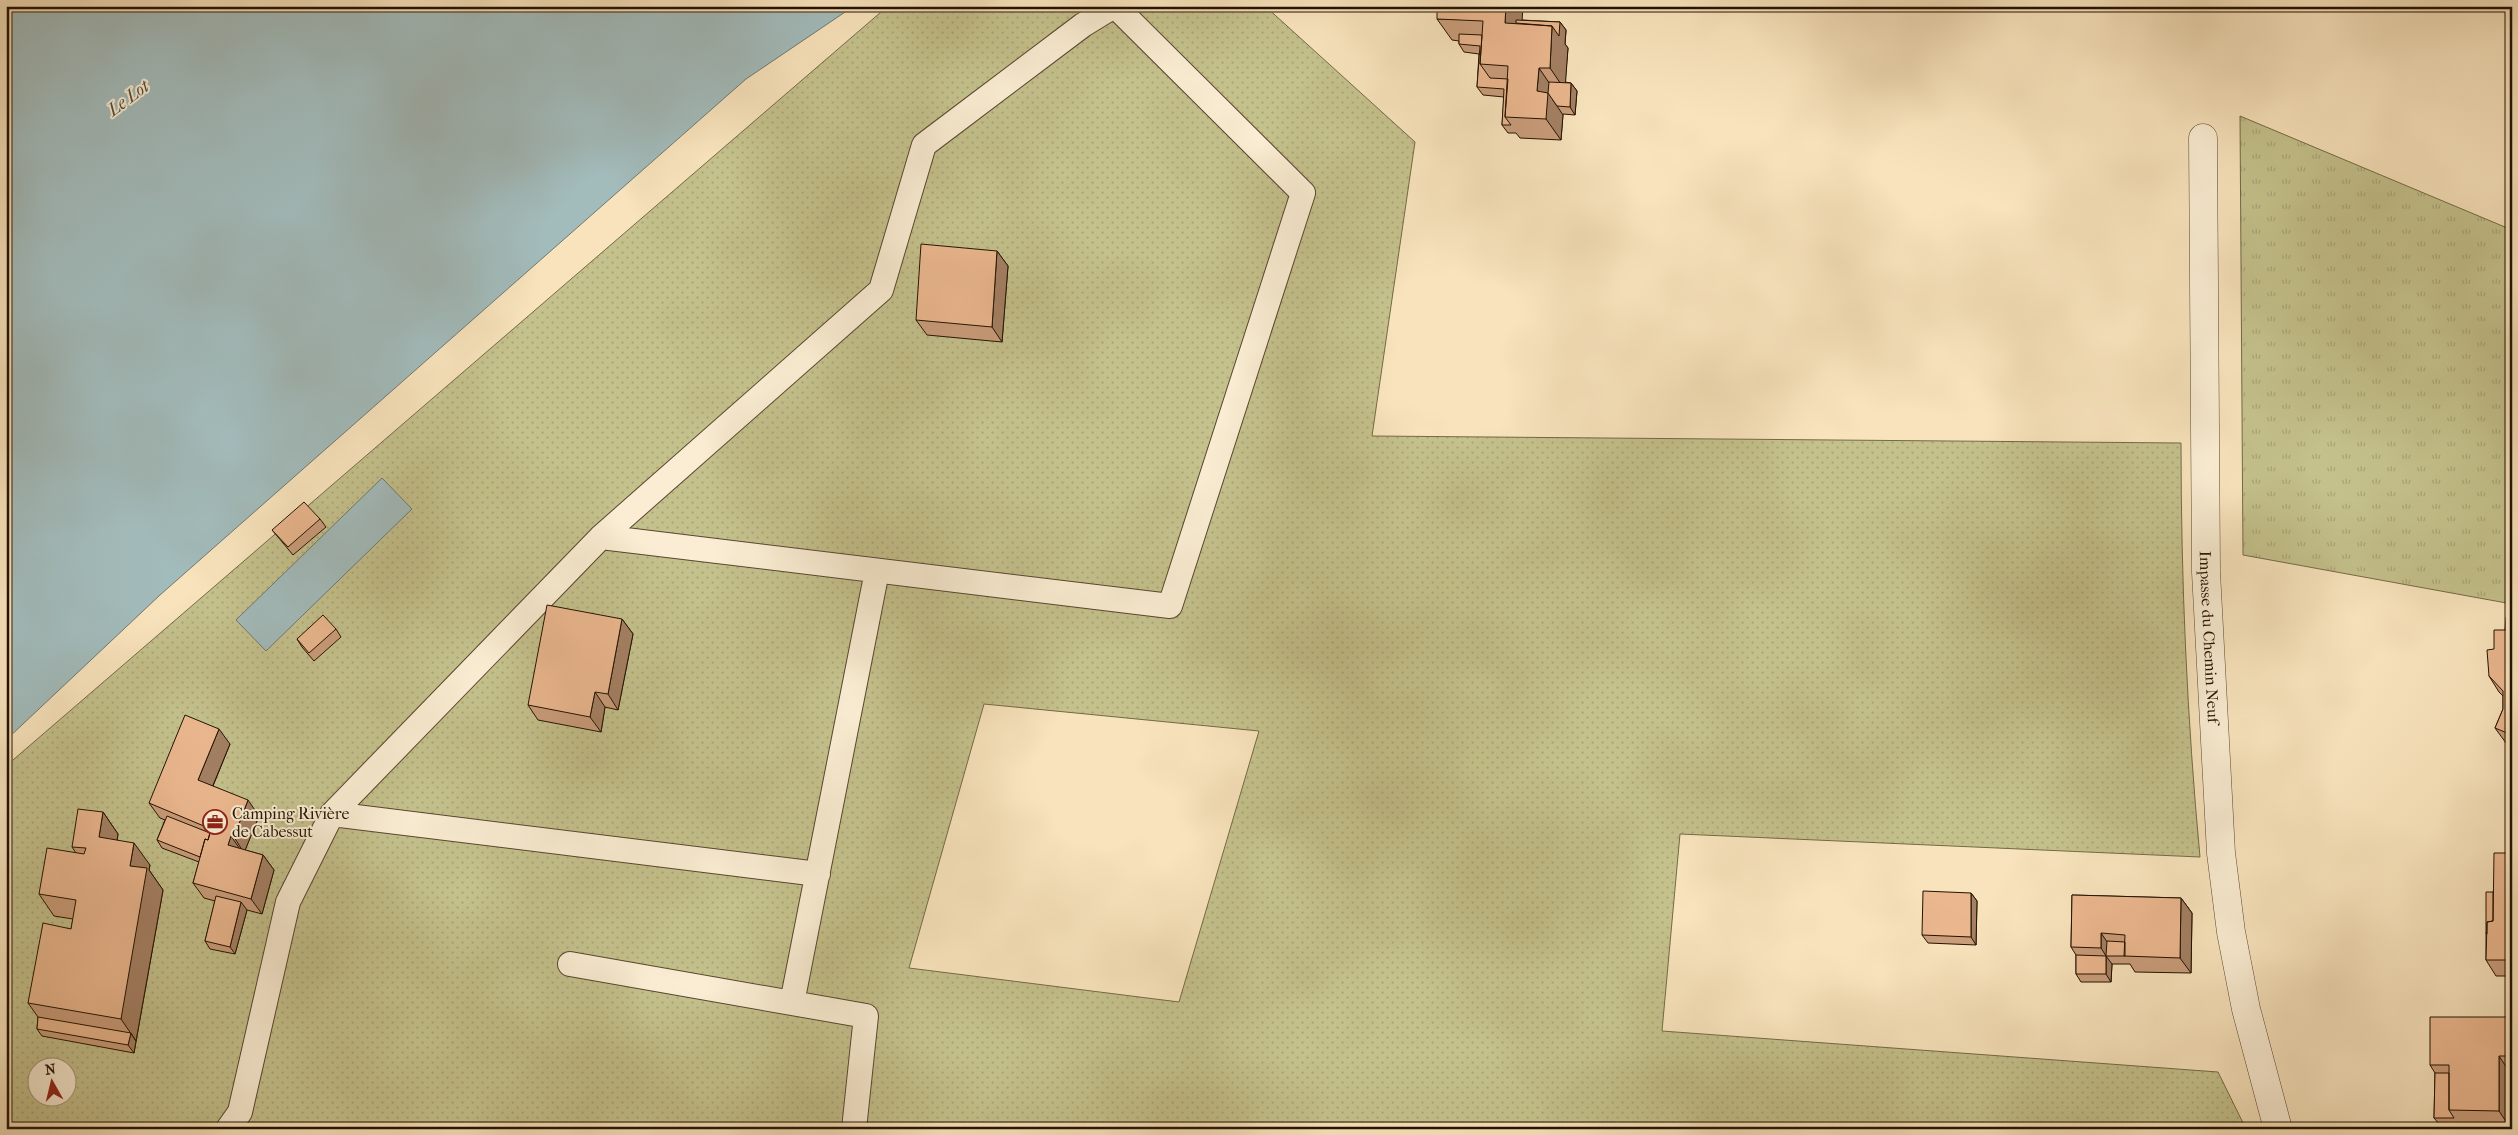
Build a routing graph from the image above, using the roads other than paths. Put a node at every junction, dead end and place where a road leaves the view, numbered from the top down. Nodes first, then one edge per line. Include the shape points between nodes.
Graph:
1 (1115, 6) edge
2 (2203, 138) dead end
3 (601, 537) junction
4 (877, 571) junction
5 (332, 814) junction
6 (818, 874) junction
7 (570, 964) dead end
8 (792, 1003) junction
9 (228, 1129) edge
10 (854, 1129) edge
11 (2278, 1129) edge

1 - 3 lane via 1083,25 924,144 881,290
1 - 4 lane via 1303,193 1170,606
2 - 11 street, Impasse du Chemin Neuf via 2206,572 2221,853 2244,999
3 - 4 lane
3 - 5 lane
4 - 6 lane
5 - 6 lane
5 - 9 lane via 288,902 240,1112
6 - 8 lane
7 - 8 lane
8 - 10 lane via 866,1016

